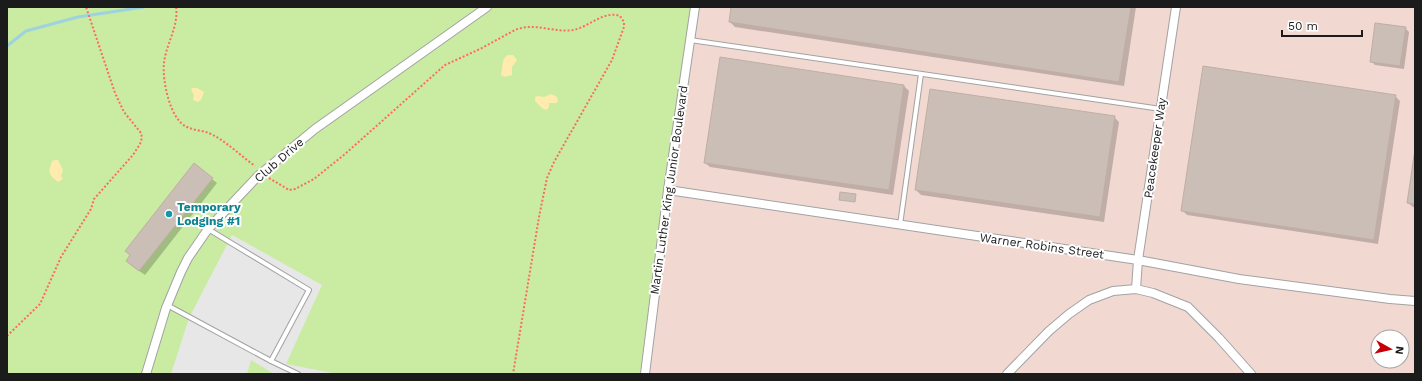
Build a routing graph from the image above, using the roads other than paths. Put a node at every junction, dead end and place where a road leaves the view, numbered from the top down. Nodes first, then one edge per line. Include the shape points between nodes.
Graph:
1 (487, 7) edge
2 (695, 7) edge
3 (1176, 7) edge
4 (690, 40) junction
5 (921, 74) junction
6 (1160, 109) junction
7 (668, 190) junction
8 (900, 225) junction
9 (208, 229) junction
10 (1138, 260) junction
11 (1136, 289) junction
12 (1415, 301) edge
13 (167, 305) junction
14 (271, 361) junction
15 (146, 374) edge
16 (298, 374) edge
17 (645, 374) edge
18 (1007, 374) edge
19 (1251, 374) edge

1 - 9 street, Club Drive via 315,129 262,172
2 - 4 street, Martin Luther King Junior Boulevard
3 - 6 street, Peacekeeper Way
4 - 5 lane
4 - 7 street, Martin Luther King Junior Boulevard
5 - 6 lane
5 - 8 lane
6 - 10 street, Peacekeeper Way
7 - 8 street, Warner Robins Street
7 - 17 street, Martin Luther King Junior Boulevard
8 - 10 street, Warner Robins Street
9 - 13 street, Club Drive via 188,258
9 - 14 lane via 309,290
10 - 11 street, Peacekeeper Way
10 - 12 street, Warner Robins Street via 1240,280
11 - 18 street via 1112,291 1089,300 1049,331
11 - 19 street via 1188,307
13 - 14 lane
13 - 15 street, Club Drive
14 - 16 lane

